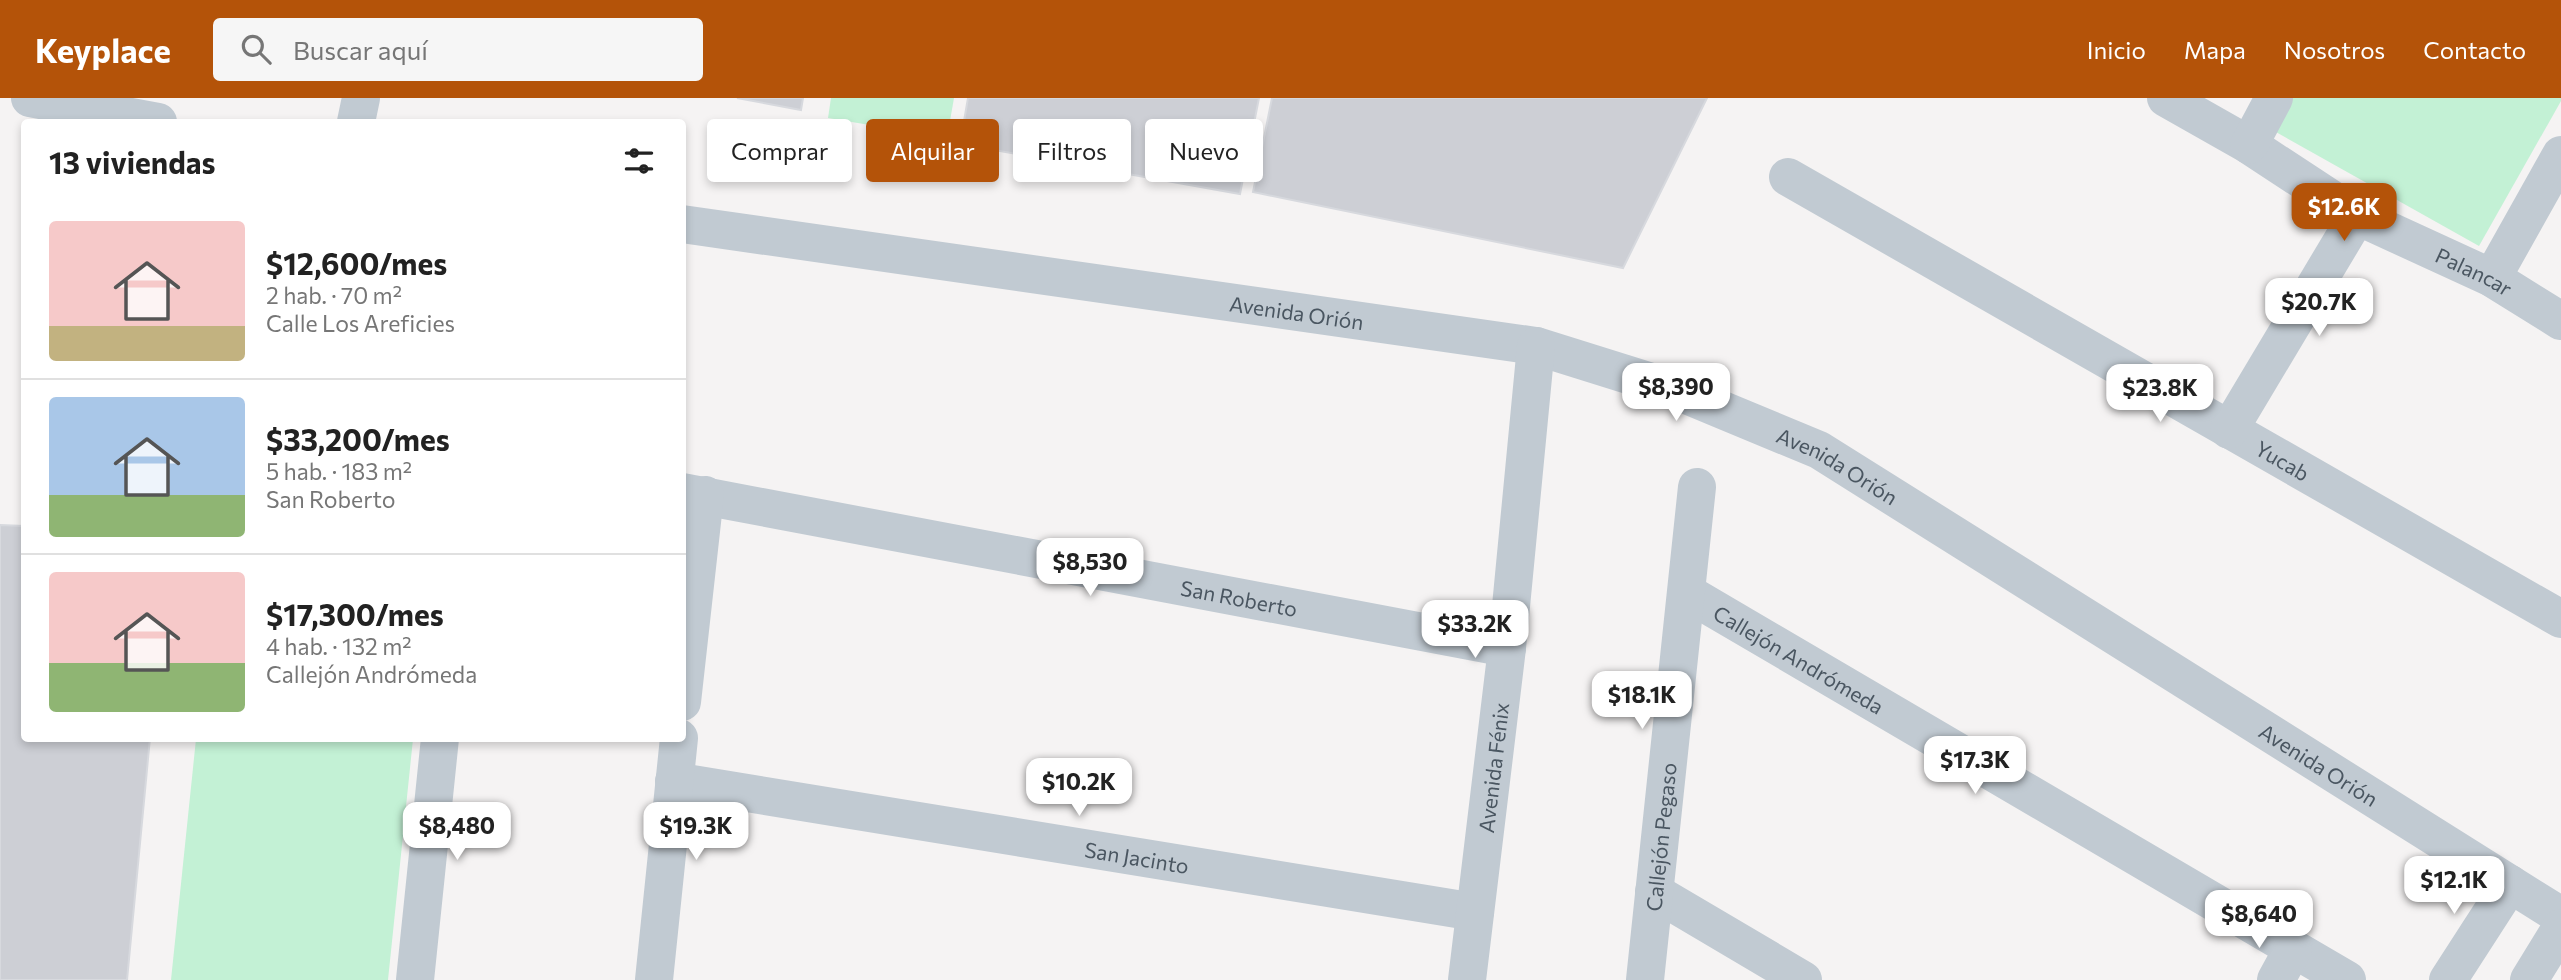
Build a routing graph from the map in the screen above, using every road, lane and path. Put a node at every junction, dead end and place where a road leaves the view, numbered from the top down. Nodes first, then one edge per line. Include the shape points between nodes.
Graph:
1 (30, 98) edge
2 (361, 98) edge
3 (2166, 98) edge
4 (2274, 98) edge
5 (142, 119) edge
6 (357, 119) edge
7 (2249, 145) junction
8 (2561, 155) edge
9 (1788, 177) dead end
10 (2357, 216) junction
11 (686, 225) edge
12 (2492, 278) junction
13 (2561, 321) edge
14 (1536, 346) junction
15 (2229, 430) junction
16 (1697, 487) dead end
17 (694, 494) edge
18 (1687, 593) junction
19 (2561, 619) edge
20 (686, 633) edge
21 (1507, 648) junction
22 (440, 742) edge
23 (679, 742) edge
24 (674, 781) junction
25 (2510, 884) junction
26 (1654, 892) junction
27 (1475, 912) junction
28 (2561, 916) edge
29 (2561, 928) edge
30 (2285, 964) edge
31 (415, 980) edge
32 (654, 980) edge
33 (1467, 980) edge
34 (1644, 980) edge
35 (1803, 980) edge
36 (2347, 980) edge
37 (2448, 980) edge
38 (2529, 980) edge

1 - 5 street
2 - 6 street
3 - 7 street, Palancar
4 - 7 street
7 - 10 street, Palancar
8 - 12 street
9 - 15 street, Yucab
10 - 12 street, Palancar
10 - 15 street
11 - 14 street, Avenida Orión
12 - 13 street, Palancar
14 - 21 street, Avenida Fénix
14 - 25 street, Avenida Orión via 1667,387 1819,450
15 - 19 street, Yucab
16 - 18 street, Callejón Pegaso
17 - 20 street
17 - 21 street, San Roberto
18 - 26 street, Callejón Pegaso
18 - 30 street, Callejón Andrómeda
21 - 27 street, Avenida Fénix
22 - 31 street
23 - 24 street
24 - 27 street, San Jacinto
24 - 32 street
25 - 28 street, Avenida Orión
25 - 37 street
26 - 34 street, Callejón Pegaso
26 - 35 street
27 - 33 street, Avenida Fénix
29 - 38 street
30 - 36 street, Callejón Andrómeda

